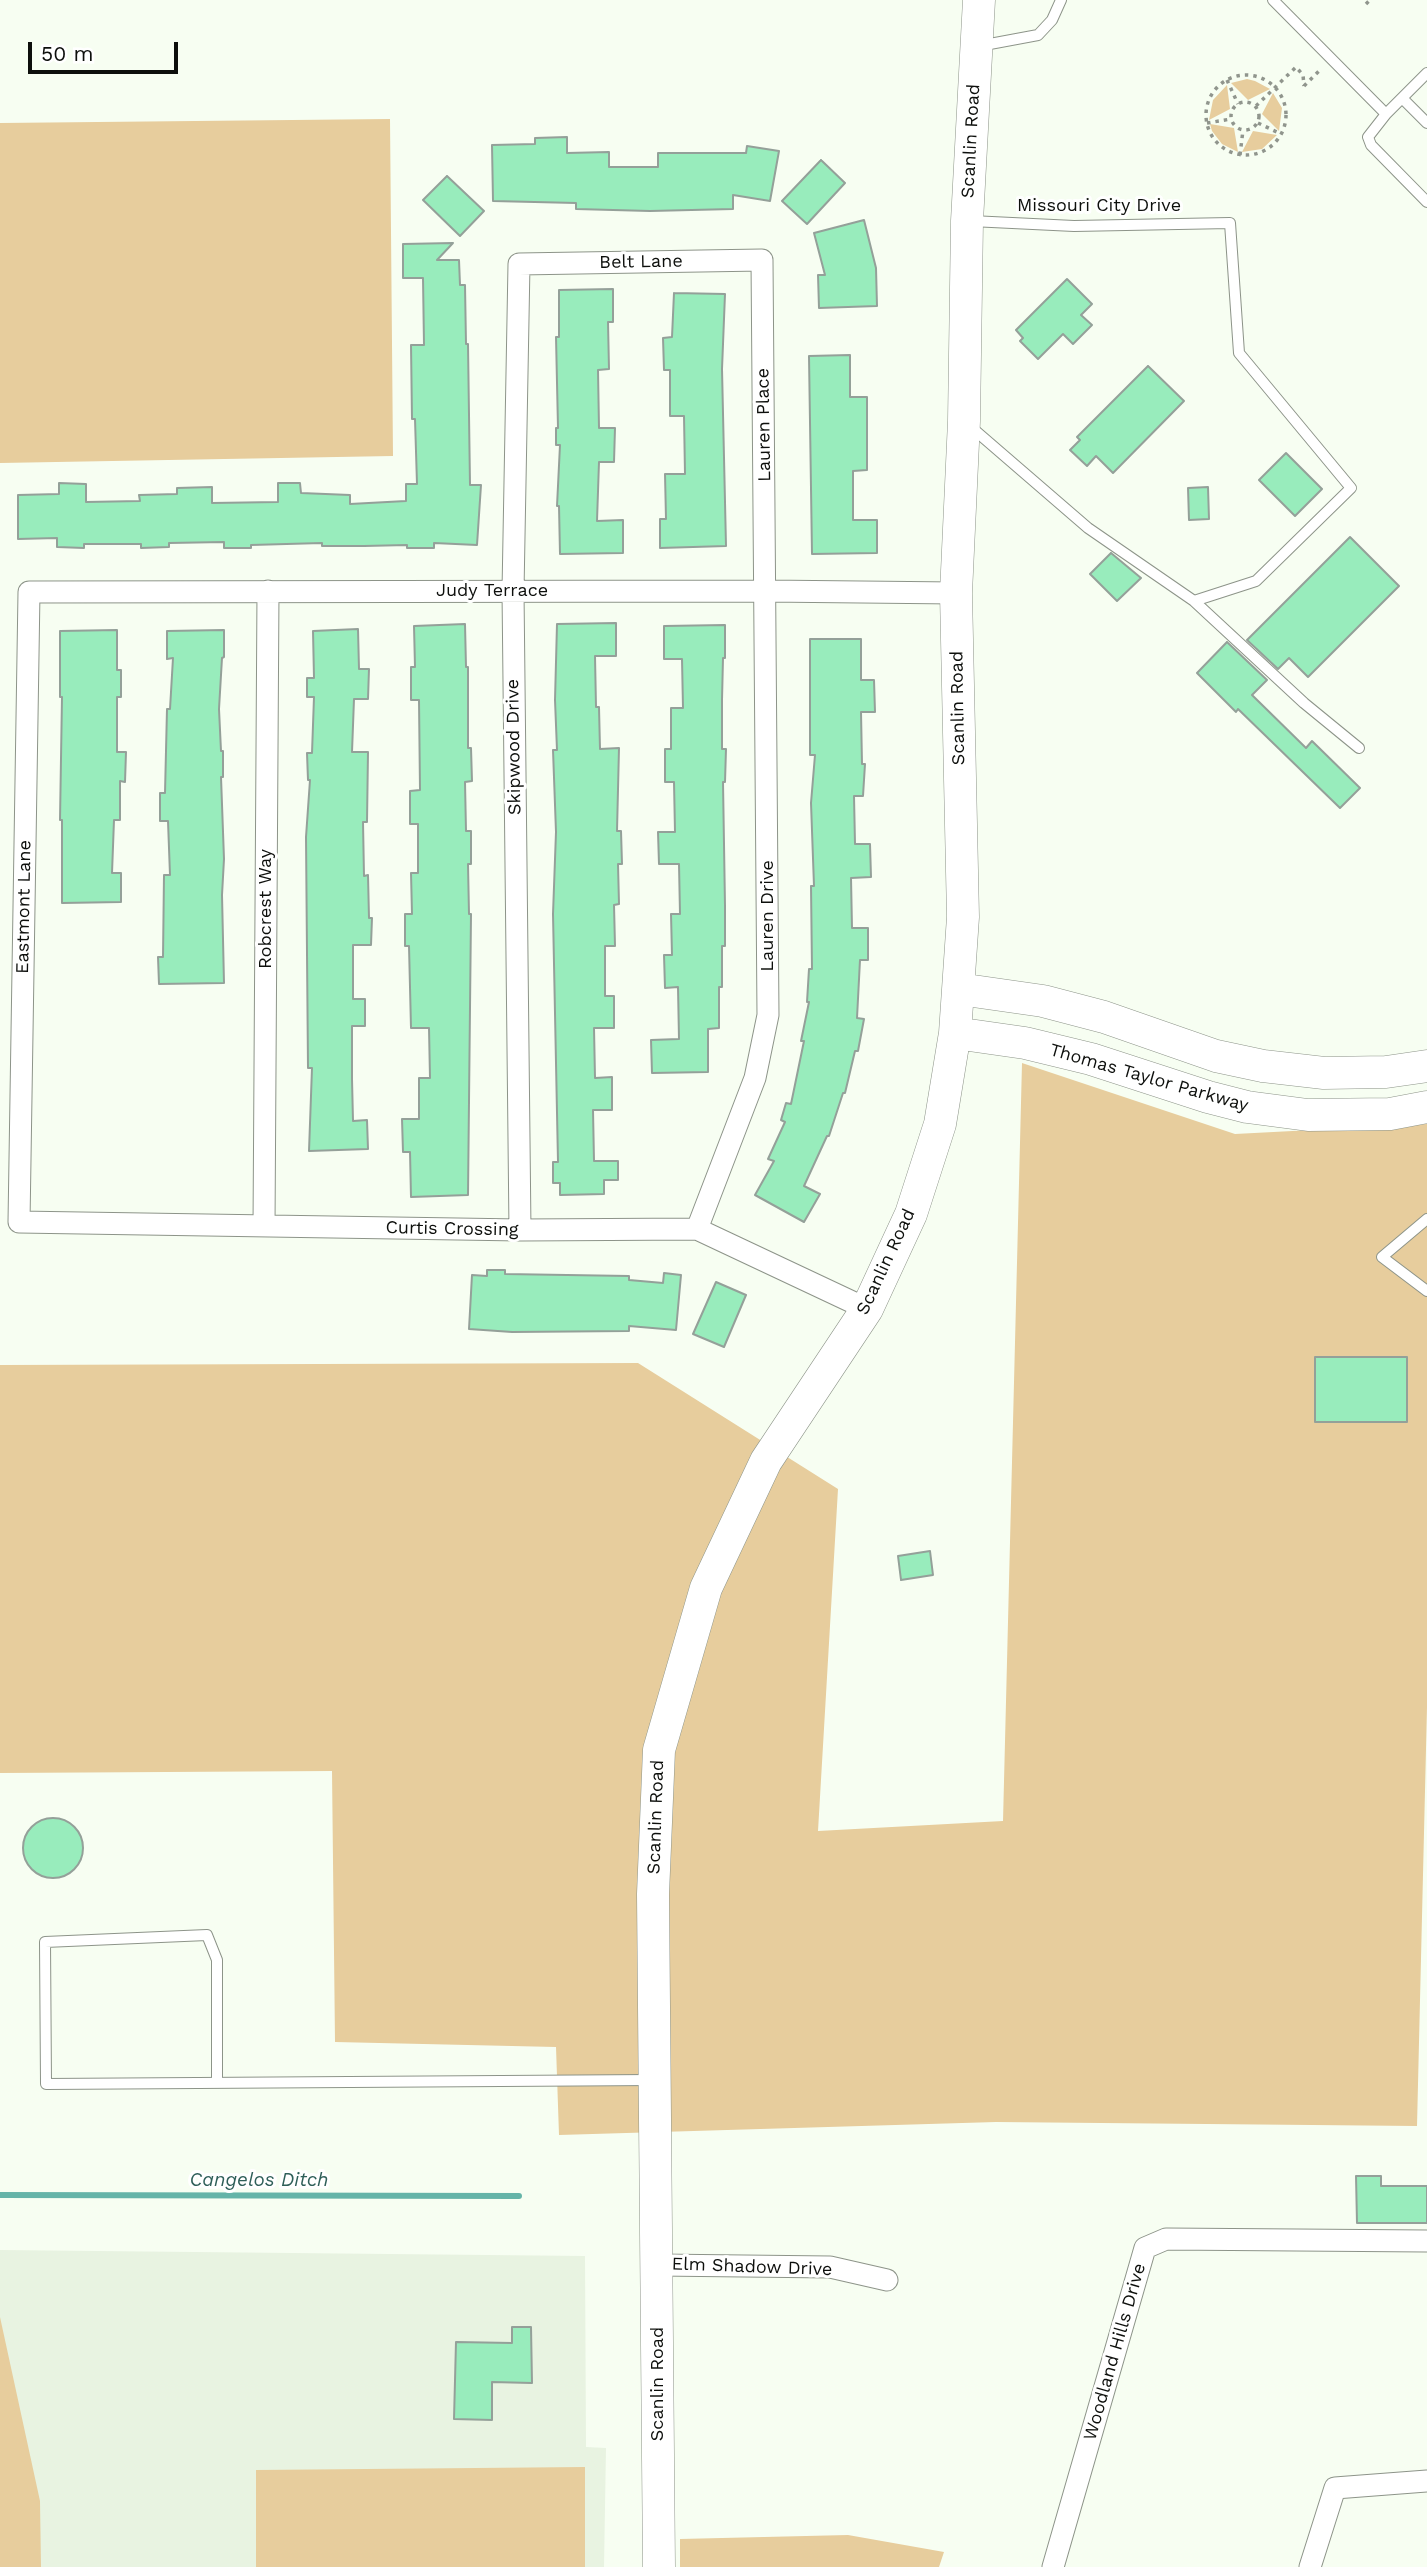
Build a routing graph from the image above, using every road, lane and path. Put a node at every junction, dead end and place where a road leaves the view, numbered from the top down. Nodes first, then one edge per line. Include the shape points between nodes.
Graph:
1 (979, 0) edge
2 (1061, 0) edge
3 (1273, 0) edge
4 (1370, 0) edge
5 (1366, 4) dead end
6 (976, 46) junction
7 (1332, 58) junction
8 (1427, 73) edge
9 (1227, 80) junction
10 (1275, 88) junction
11 (1402, 97) junction
12 (1238, 104) junction
13 (1256, 106) junction
14 (1386, 114) junction
15 (1231, 119) junction
16 (1207, 123) junction
17 (1258, 123) junction
18 (1427, 123) edge
19 (1243, 130) junction
20 (1281, 134) junction
21 (1240, 155) junction
22 (1427, 202) edge
23 (967, 220) junction
24 (762, 260) joint
25 (519, 264) joint
26 (964, 421) junction
27 (513, 591) junction
28 (766, 591) junction
29 (29, 592) joint
30 (268, 592) junction
31 (956, 593) junction
32 (1194, 601) junction
33 (1359, 748) dead end
34 (960, 989) junction
35 (955, 1033) junction
36 (1427, 1066) edge
37 (1427, 1107) edge
38 (1427, 1219) edge
39 (19, 1222) joint
40 (264, 1226) junction
41 (697, 1229) junction
42 (520, 1230) junction
43 (1427, 1291) edge
44 (867, 1309) junction
45 (656, 2080) junction
46 (218, 2083) junction
47 (1427, 2241) edge
48 (658, 2265) junction
49 (887, 2280) dead end
50 (1421, 2482) edge
51 (659, 2567) edge
52 (1053, 2567) edge
53 (1310, 2567) edge

1 - 6 street, Scanlin Road
2 - 6 lane via 1038,35
3 - 7 lane
4 - 5 path
6 - 23 street, Scanlin Road
7 - 10 path via 1304,86 1296,67
7 - 14 lane
8 - 11 lane
9 - 10 path via 1252,76
9 - 12 path
9 - 16 path via 1209,100
10 - 13 path
10 - 20 path via 1286,112
11 - 14 lane
11 - 18 lane
12 - 13 path
12 - 15 path
13 - 17 path
14 - 22 lane via 1368,137 1370,145
15 - 16 path
15 - 19 path
16 - 21 path via 1222,148
17 - 19 path
17 - 20 path
19 - 21 path
20 - 21 path via 1259,153
23 - 26 street, Scanlin Road
23 - 32 lane, Missouri City Drive via 1074,226 1230,223 1239,353 1351,488 1256,581
24 - 25 street, Belt Lane
24 - 28 street, Lauren Place
25 - 27 street, Skipwood Drive
26 - 31 street, Scanlin Road
26 - 32 lane via 1088,528
27 - 28 street, Judy Terrace
27 - 30 street, Judy Terrace
27 - 42 street, Skipwood Drive
28 - 31 street, Judy Terrace
28 - 41 street, Lauren Drive via 768,1015 755,1078
29 - 30 street, Judy Terrace
29 - 39 street, Eastmont Lane
30 - 40 street, Robcrest Way
31 - 34 street, Scanlin Road via 963,917
32 - 33 lane
34 - 35 street, Scanlin Road
34 - 36 street via 1043,1001 1216,1056 1263,1066 1324,1073
35 - 37 street, Thomas Taylor Parkway via 1091,1059 1247,1107 1308,1115 1390,1114
35 - 44 street, Scanlin Road via 940,1124 911,1214
38 - 43 lane via 1382,1257
39 - 40 street, Curtis Crossing
40 - 42 street, Curtis Crossing
41 - 42 street, Curtis Crossing
41 - 44 street, Curtis Crossing
44 - 45 street, Scanlin Road via 766,1461 706,1588 659,1750 653,1894
45 - 46 lane
45 - 48 street, Scanlin Road
46 - 46 lane via 46,2084 45,1942 207,1935 217,1961
47 - 52 street, Woodland Hills Drive via 1166,2239 1145,2248
48 - 49 street, Elm Shadow Drive via 830,2267
48 - 51 street, Scanlin Road
50 - 53 street via 1335,2488

